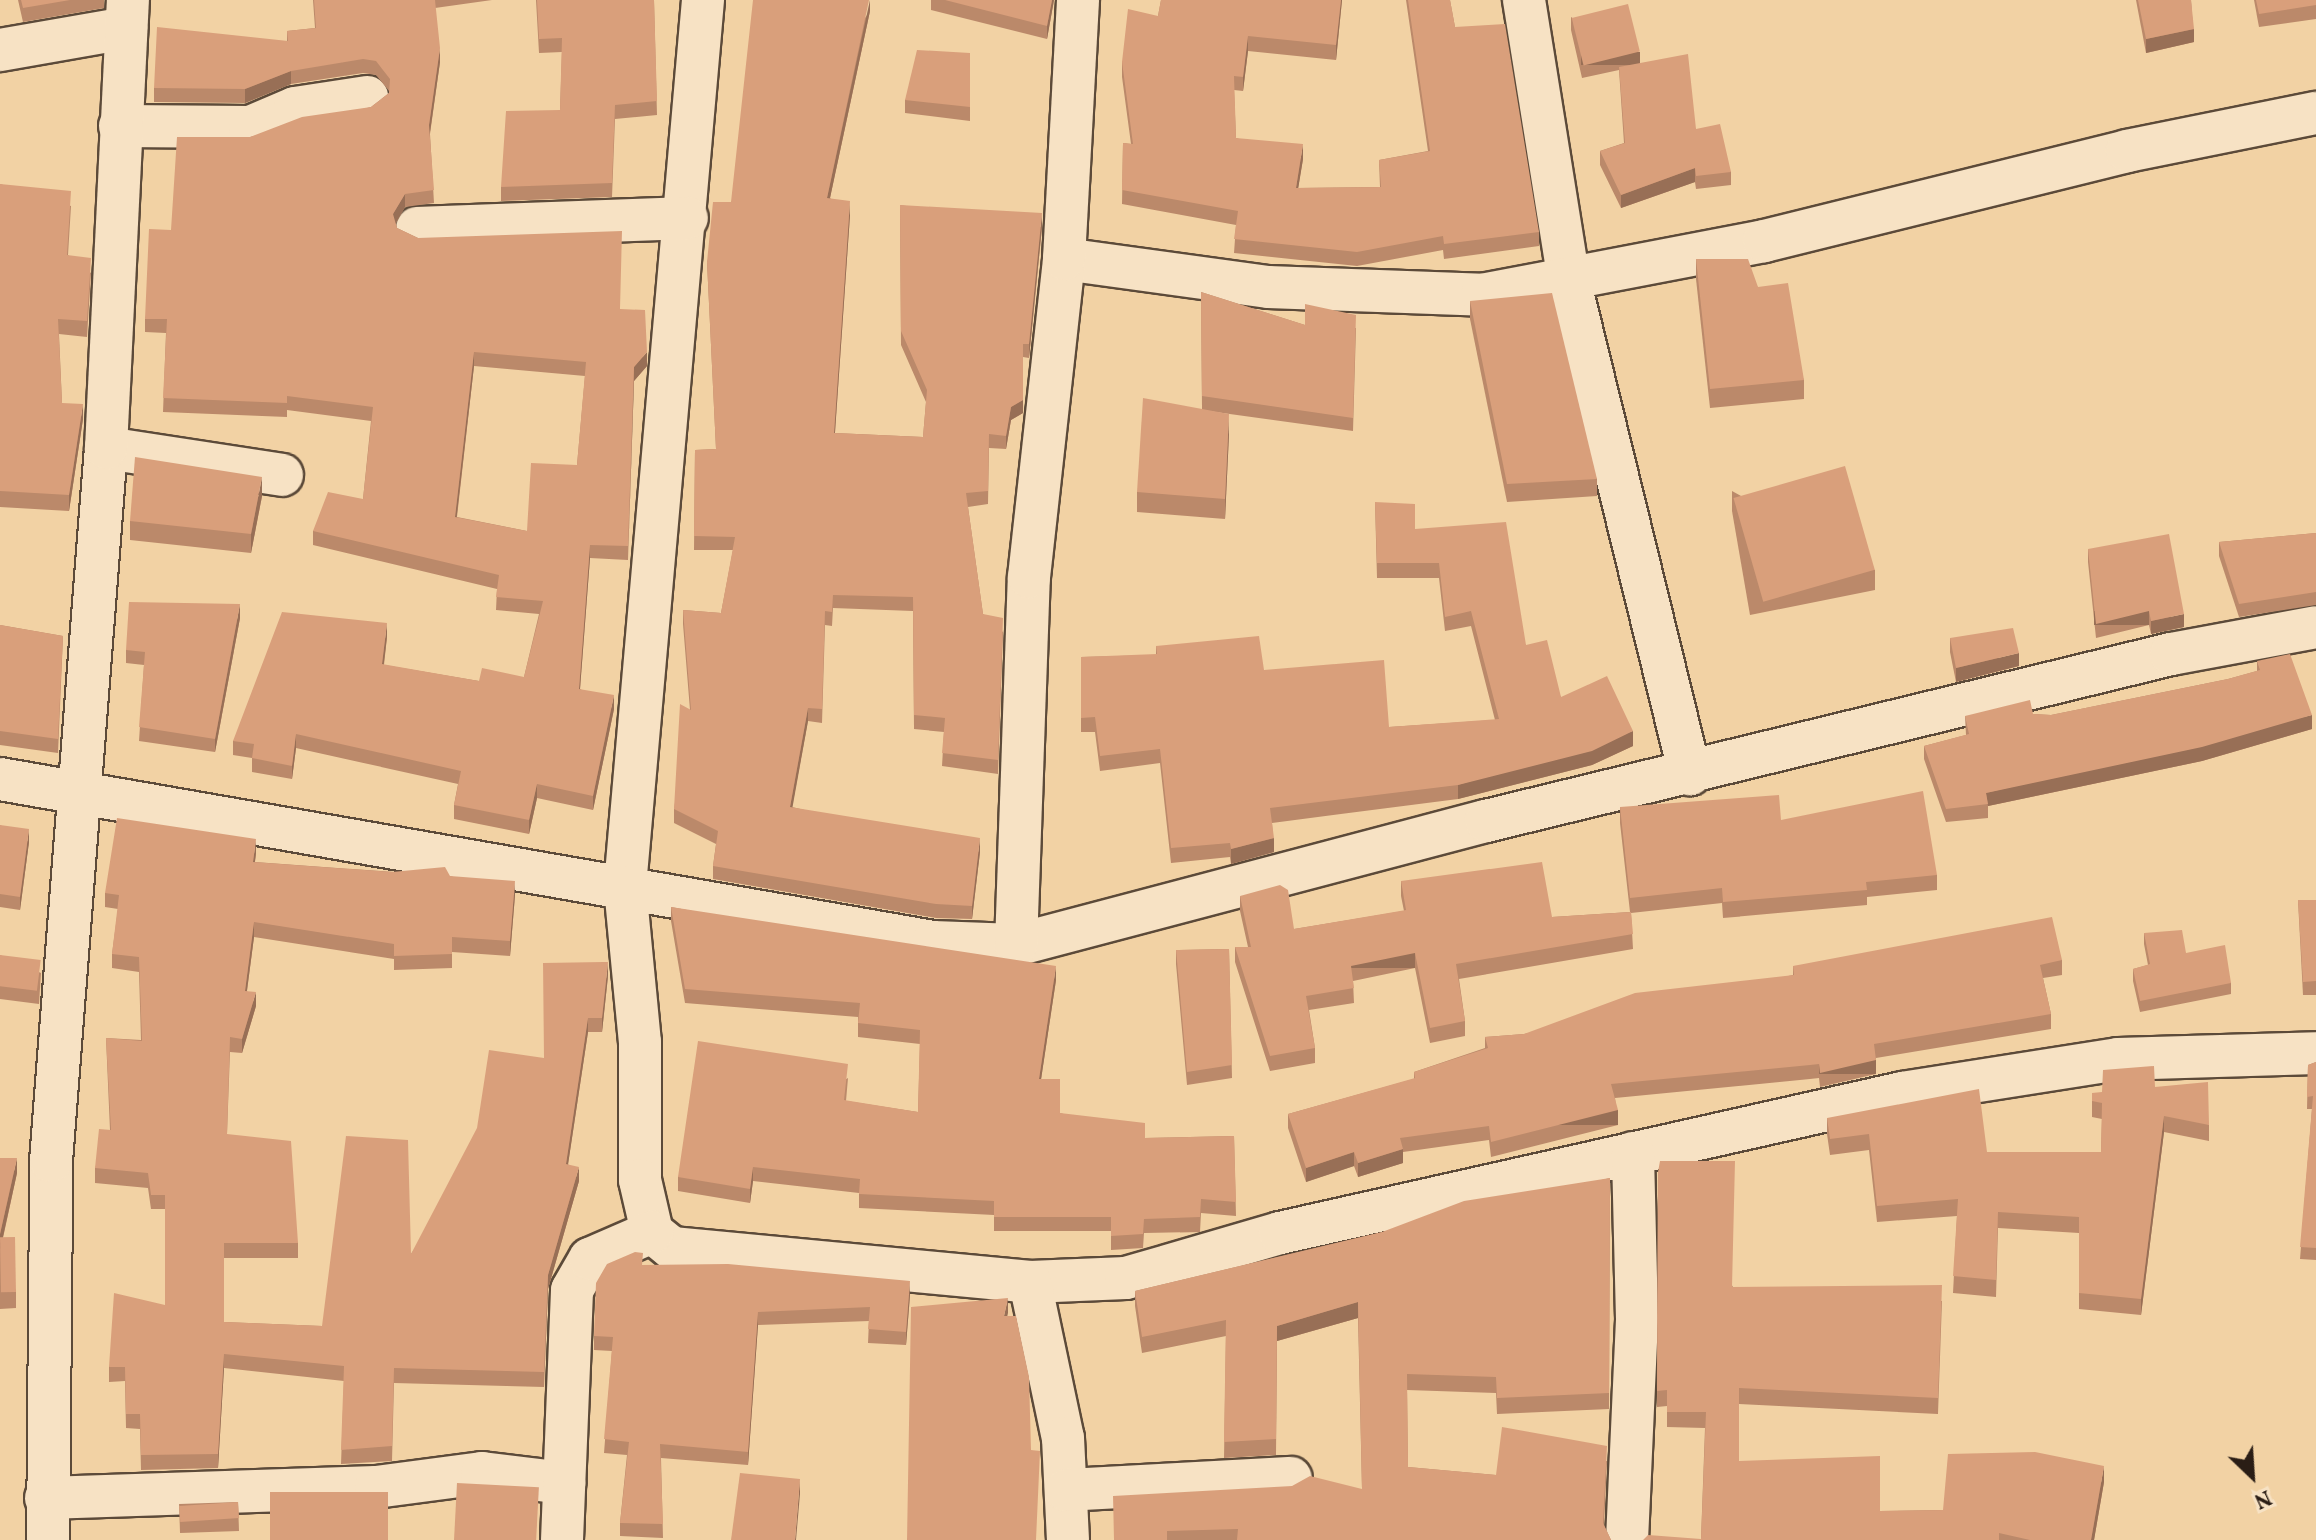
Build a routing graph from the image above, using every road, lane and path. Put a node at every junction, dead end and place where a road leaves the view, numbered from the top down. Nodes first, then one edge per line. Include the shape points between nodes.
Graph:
1 (703, 0) edge
2 (1078, 0) edge
3 (1524, 0) edge
4 (127, 14) edge
5 (0, 50) edge
6 (367, 97) dead end
7 (2316, 113) edge
8 (120, 126) junction
9 (687, 218) junction
10 (417, 228) dead end
11 (1064, 259) junction
12 (1569, 280) junction
13 (106, 448) junction
14 (282, 475) dead end
15 (2316, 627) edge
16 (1690, 774) junction
17 (0, 779) edge
18 (81, 792) junction
19 (625, 887) junction
20 (1016, 945) junction
21 (2316, 1053) edge
22 (1633, 1153) junction
23 (652, 1232) junction
24 (1030, 1282) junction
25 (1291, 1478) dead end
26 (564, 1483) junction
27 (1066, 1490) junction
28 (46, 1498) junction
29 (48, 1540) edge
30 (562, 1540) edge
31 (1068, 1540) edge
32 (1627, 1540) edge

1 - 9 street
2 - 11 street
3 - 12 street
4 - 5 street
4 - 8 street
6 - 8 street via 295,108 250,127
7 - 12 street
8 - 13 street
9 - 10 street
9 - 19 street
11 - 12 street via 1370,294 1482,295
11 - 20 street via 1029,577
12 - 16 street
13 - 14 street
13 - 18 street
15 - 16 street via 2171,654
16 - 20 street
17 - 18 street
18 - 19 street
18 - 28 street via 51,1161
19 - 20 street via 933,942
19 - 23 street via 640,1042 640,1180
21 - 22 street via 2118,1059 1902,1093
22 - 24 street via 1280,1233 1126,1278
22 - 32 street via 1637,1319
23 - 24 street via 672,1248 733,1257
23 - 26 street via 590,1259 572,1290
24 - 27 street via 1063,1438
25 - 27 street
26 - 28 street via 482,1473 376,1487
26 - 30 street
27 - 31 street
28 - 29 street

